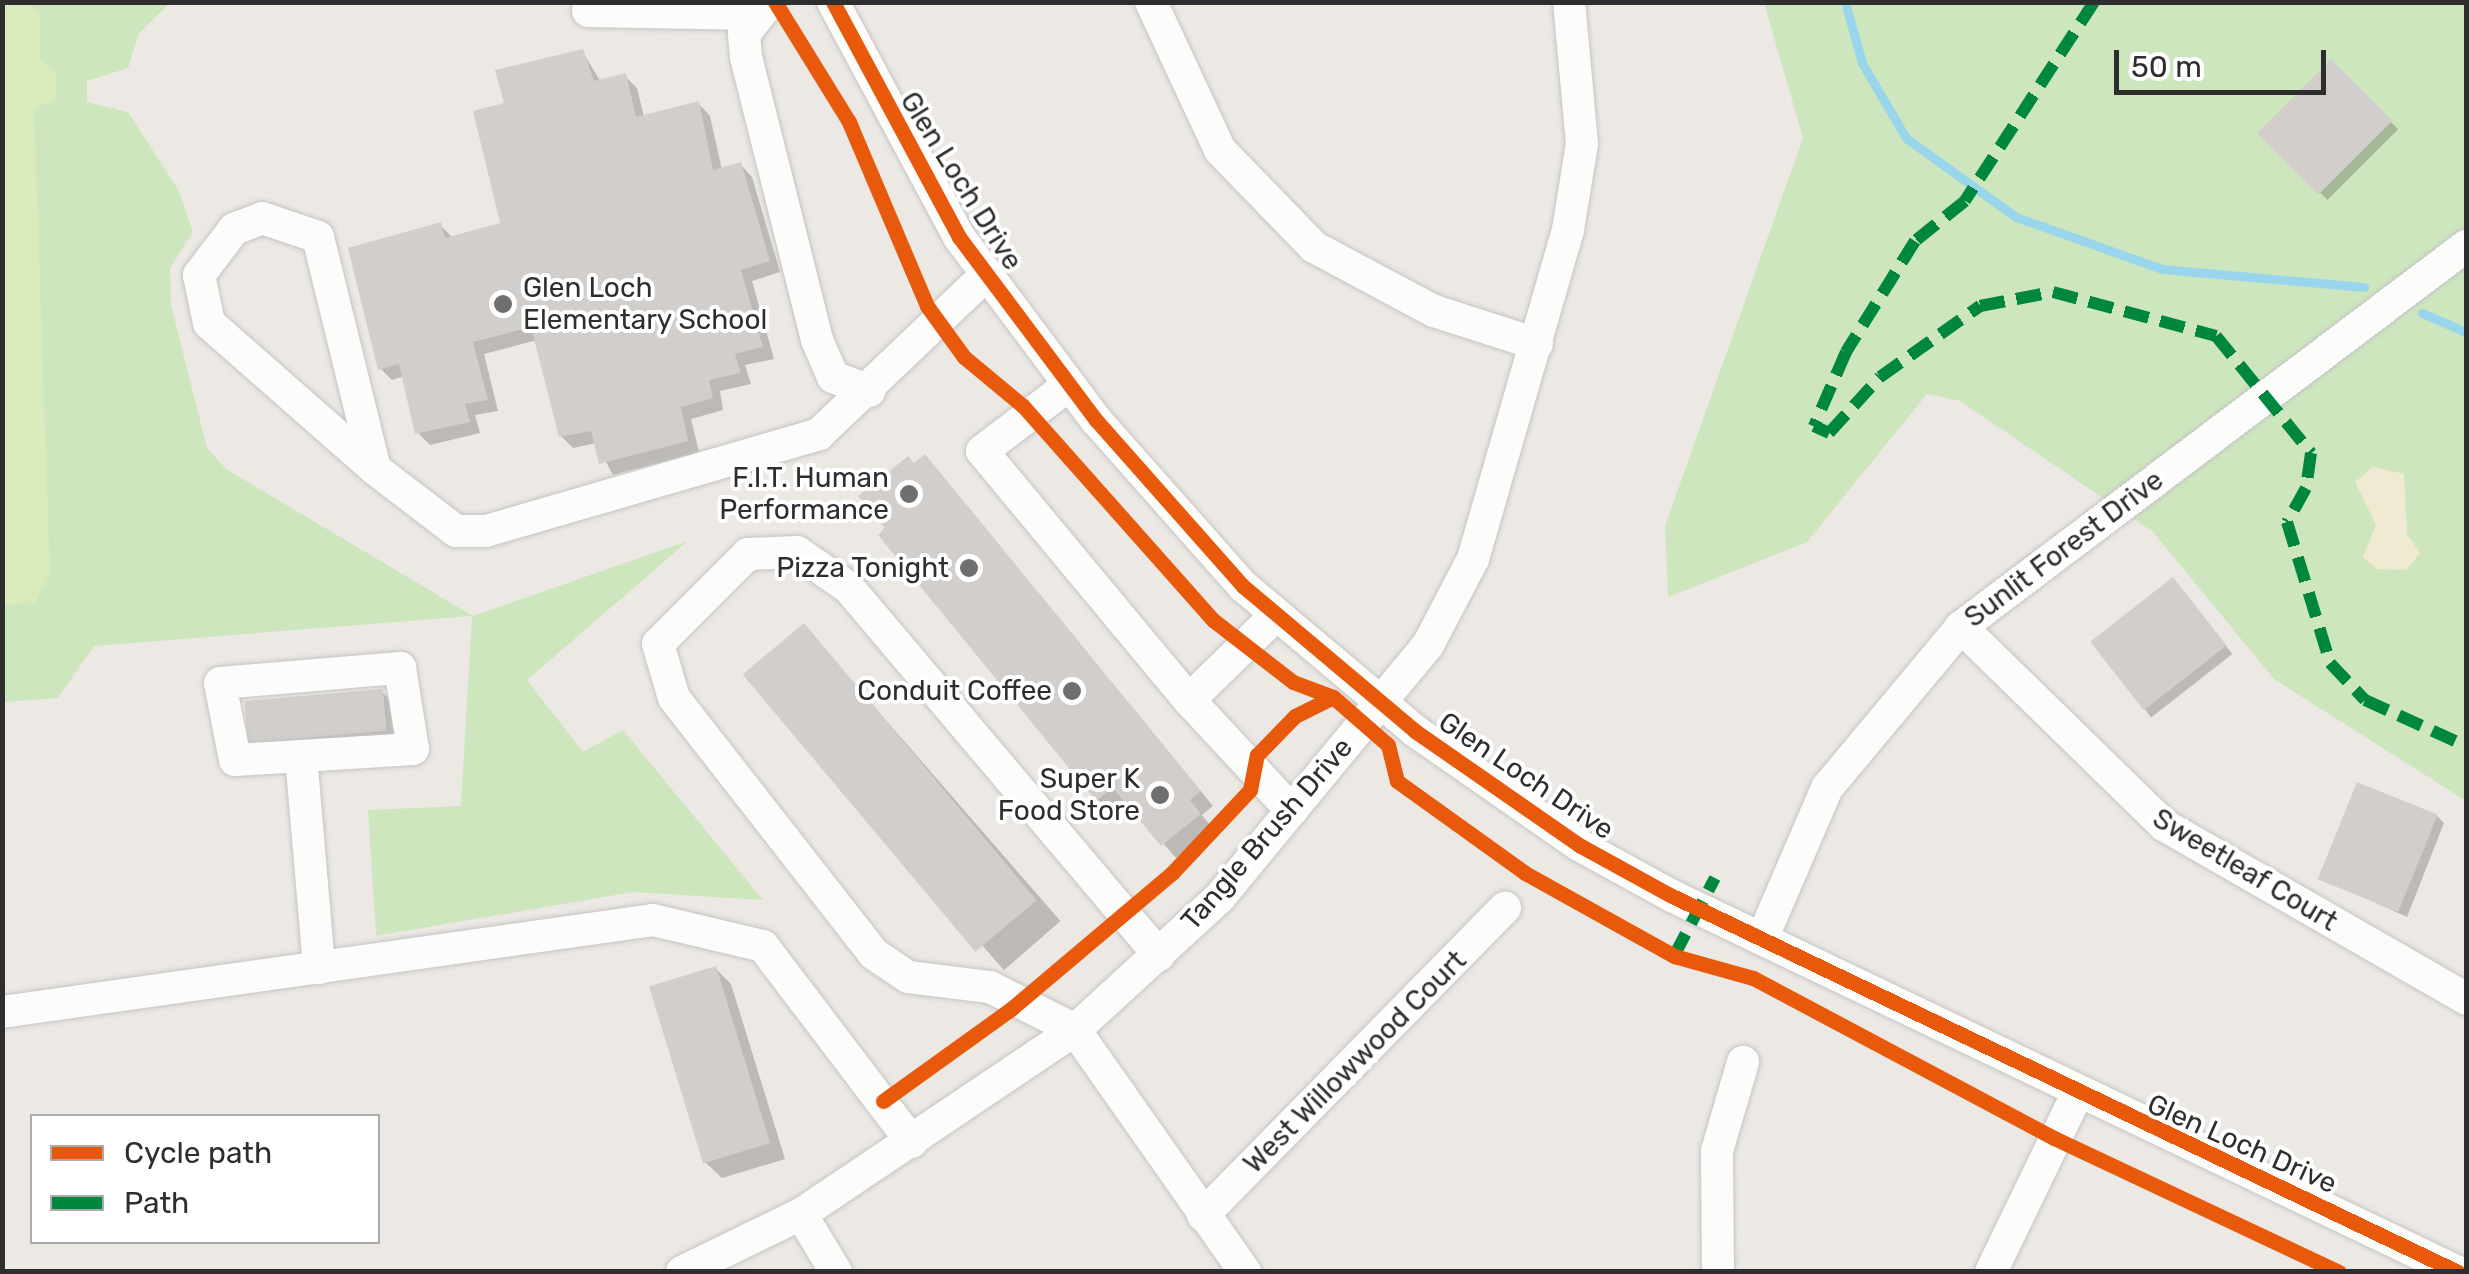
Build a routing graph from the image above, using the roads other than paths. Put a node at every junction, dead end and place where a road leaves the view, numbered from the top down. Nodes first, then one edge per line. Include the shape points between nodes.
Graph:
1 (833, 2) edge
2 (1152, 2) edge
3 (1569, 2) edge
4 (762, 8) edge
5 (588, 11) dead end
6 (2466, 246) edge
7 (987, 274) junction
8 (1538, 344) junction
9 (1069, 385) junction
10 (869, 391) junction
11 (375, 469) junction
12 (1276, 615) junction
13 (1960, 627) junction
14 (1189, 700) junction
15 (1380, 703) junction
16 (301, 756) junction
17 (1292, 811) junction
18 (1505, 908) dead end
19 (1762, 939) junction
20 (1160, 955) junction
21 (319, 968) junction
22 (2466, 1000) edge
23 (2, 1012) edge
24 (1074, 1030) junction
25 (1742, 1062) dead end
26 (2076, 1096) junction
27 (912, 1142) junction
28 (801, 1214) junction
29 (1203, 1214) junction
30 (2446, 1269) edge
31 (682, 1272) edge
32 (836, 1272) edge
33 (1246, 1272) edge
34 (1718, 1272) edge
35 (1991, 1272) edge

1 - 7 street, Glen Loch Drive
2 - 8 street via 1220,150 1314,248 1434,311
3 - 8 street, Tangle Brush Drive via 1582,144
4 - 5 street
4 - 10 street via 746,57 817,340 833,377
6 - 13 street, Sunlit Forest Drive
7 - 9 street, Glen Loch Drive
7 - 10 street
8 - 15 street, Tangle Brush Drive via 1459,596
9 - 12 street, Glen Loch Drive
9 - 14 street via 982,452
10 - 11 street via 784,451 486,531 432,521
11 - 11 street via 318,236 262,218 234,229 199,275 208,323
12 - 14 street
12 - 15 street, Glen Loch Drive
13 - 19 street, Sunlit Forest Drive via 1827,788
13 - 22 street, Sweetleaf Court via 2164,826
14 - 17 street
15 - 17 street, Tangle Brush Drive
15 - 19 street, Glen Loch Drive via 1579,845
16 - 16 street via 414,749 400,668 220,683 235,760
16 - 21 street
17 - 20 street, Tangle Brush Drive
18 - 29 street, West Willowwood Court
19 - 26 street, Glen Loch Drive
20 - 24 street, Tangle Brush Drive
20 - 24 street via 849,588 797,552 748,554 707,587 658,644 674,698 874,954 908,976 990,987
21 - 23 street
21 - 27 street via 654,920 764,946
24 - 27 street, Tangle Brush Drive
24 - 29 street
25 - 34 street via 1717,1151
26 - 30 street, Glen Loch Drive
26 - 35 street
27 - 28 street, Tangle Brush Drive
28 - 31 street, Tangle Brush Drive
28 - 32 street
29 - 33 street

